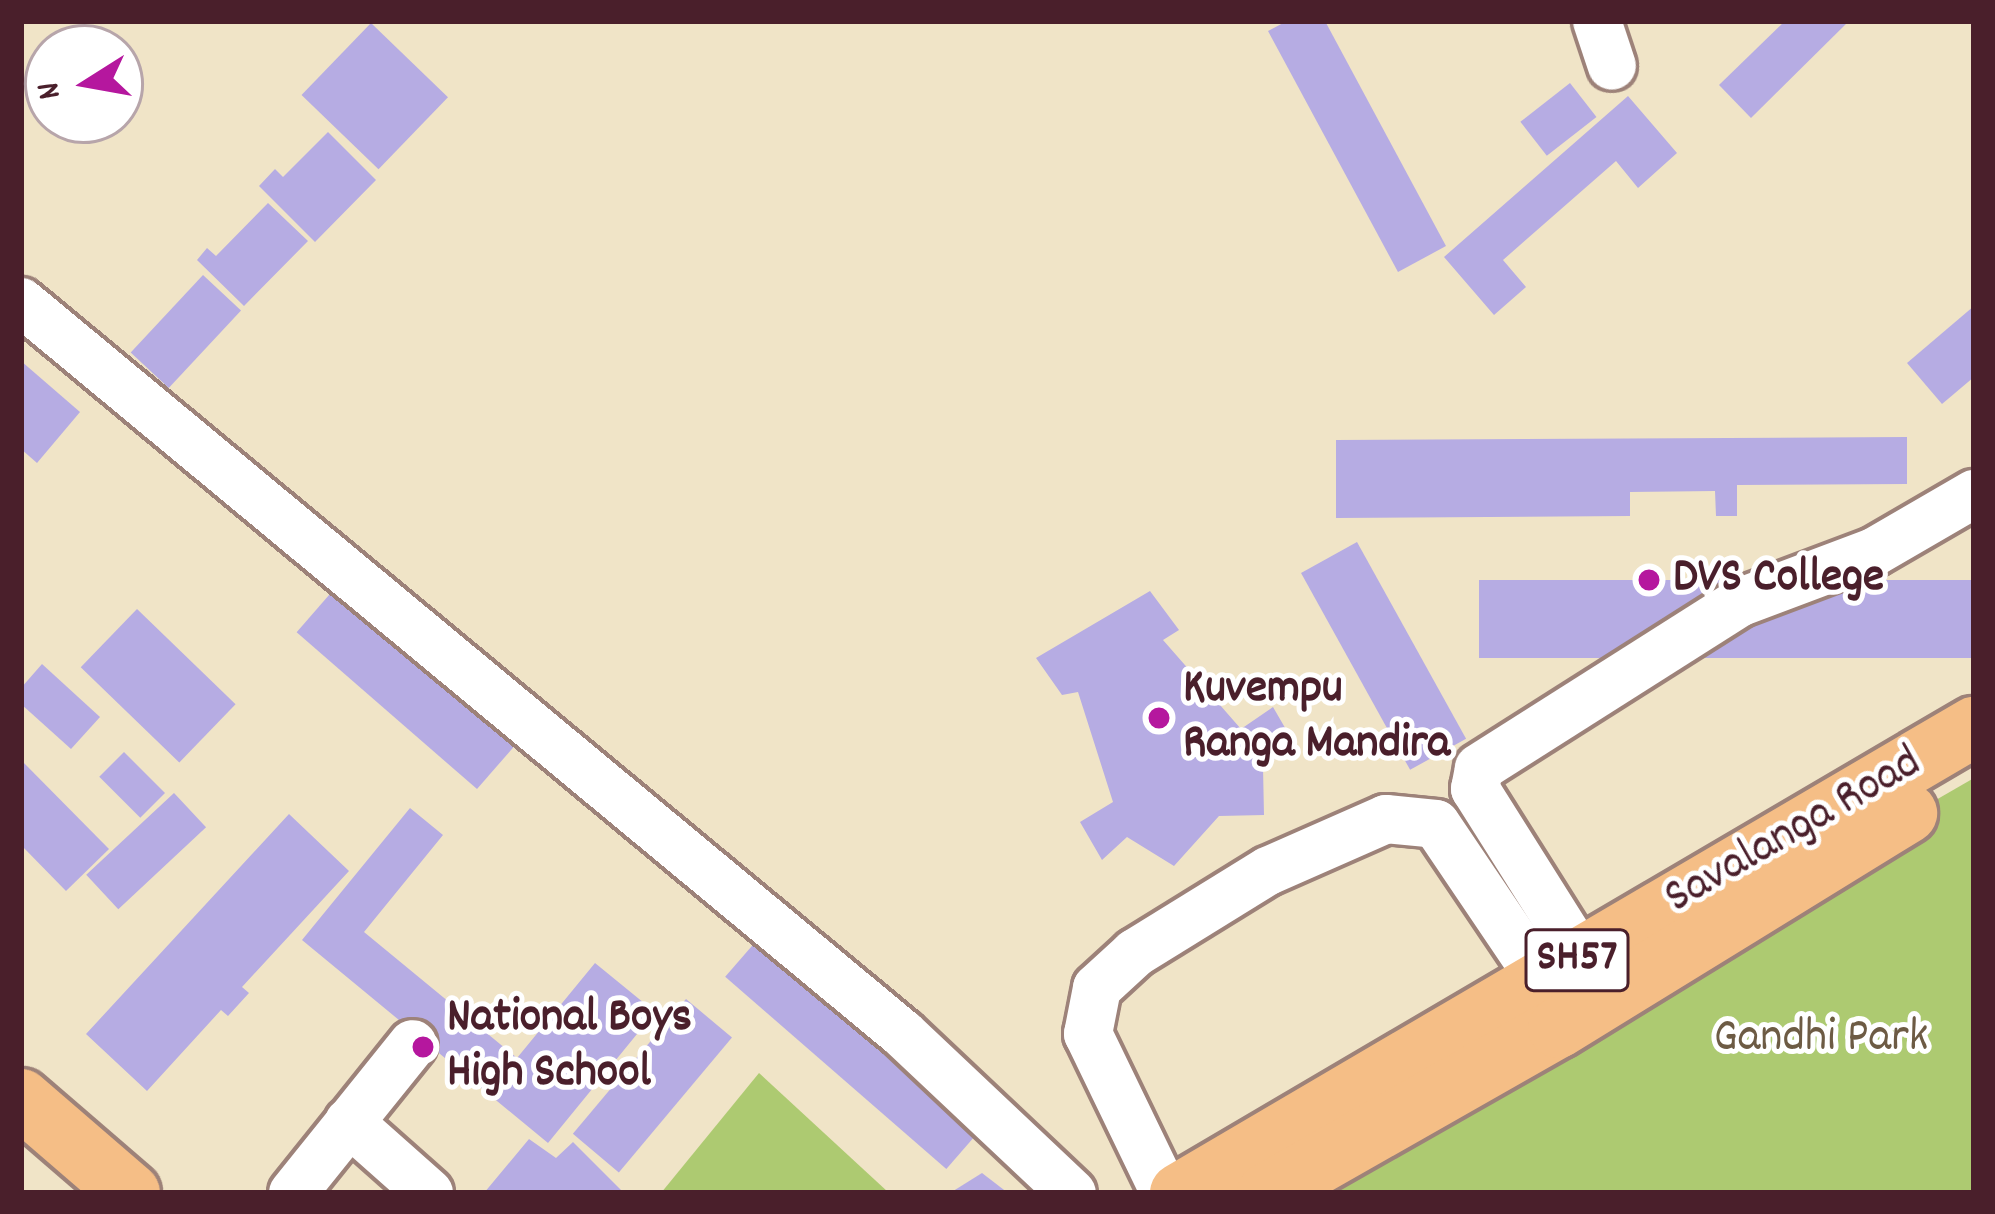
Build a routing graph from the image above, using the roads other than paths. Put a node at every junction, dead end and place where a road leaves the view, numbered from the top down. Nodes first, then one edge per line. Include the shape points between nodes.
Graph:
1 (21, 302) edge
2 (1974, 494) edge
3 (1974, 727) edge
4 (1974, 774) edge
5 (1563, 970) junction
6 (413, 1044) dead end
7 (21, 1099) edge
8 (350, 1122) junction
9 (21, 1144) edge
10 (80, 1193) edge
11 (130, 1193) edge
12 (293, 1193) edge
13 (429, 1193) edge
14 (1072, 1193) edge
15 (1165, 1193) edge
16 (1180, 1193) edge
17 (1267, 1193) edge

1 - 14 lane via 903,1034
2 - 5 lane via 1874,552 1741,602 1479,768 1475,789
3 - 5 main road, Savalanga Road / SH57
4 - 17 main road, Savalanga Road / SH57 via 1558,1028
5 - 15 lane via 1436,824 1386,819 1268,872 1135,953 1097,988 1088,1034
5 - 16 main road, Savalanga Road / SH57
6 - 8 lane
7 - 11 main road
8 - 12 lane
8 - 13 lane
9 - 10 main road

